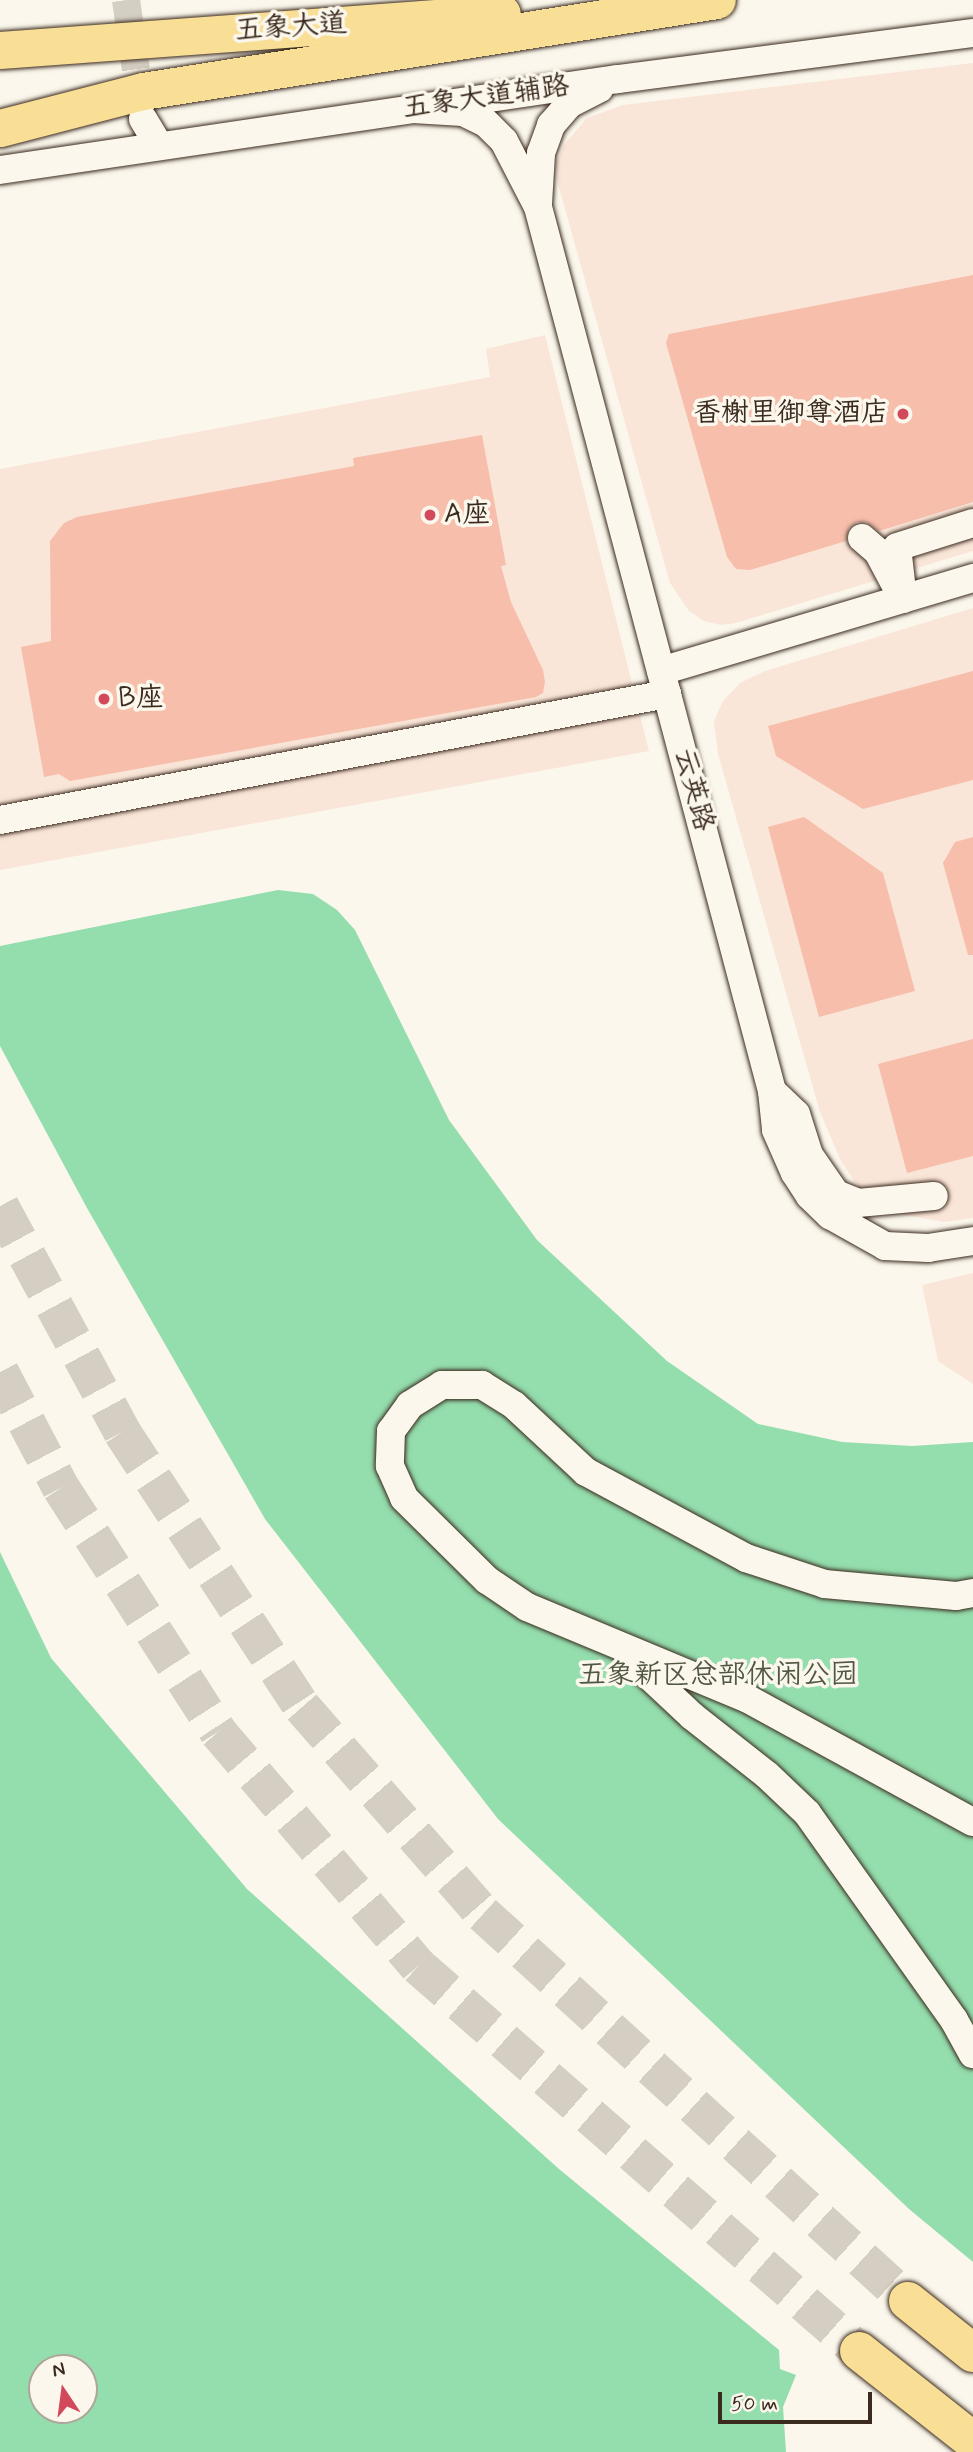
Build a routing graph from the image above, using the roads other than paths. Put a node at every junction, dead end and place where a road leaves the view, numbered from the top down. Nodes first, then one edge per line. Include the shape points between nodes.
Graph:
1 (707, 0) edge
2 (717, 0) edge
3 (973, 33) edge
4 (0, 50) edge
5 (618, 79) junction
6 (0, 104) edge
7 (143, 105) junction
8 (413, 109) junction
9 (0, 128) edge
10 (159, 146) junction
11 (0, 170) edge
12 (538, 207) junction
13 (973, 523) edge
14 (862, 538) dead end
15 (973, 578) edge
16 (903, 598) junction
17 (664, 683) junction
18 (0, 820) edge
19 (772, 1091) junction
20 (934, 1196) dead end
21 (973, 1241) edge
22 (973, 1593) edge
23 (617, 1646) junction
24 (973, 1822) edge
25 (973, 2054) edge
26 (908, 2301) tunnel mouth
27 (859, 2351) tunnel mouth
28 (973, 2353) edge
29 (973, 2441) edge

1 - 4 main road, 五象大道
2 - 7 main road
3 - 5 street, 五象大道辅路
5 - 8 street, 五象大道辅路
5 - 12 street via 569,104 551,125 541,153
6 - 7 main road
7 - 9 main road
7 - 10 street
8 - 10 street, 五象大道辅路
8 - 12 street via 463,112 486,123 504,141
10 - 11 street, 五象大道辅路
12 - 17 street, 云英路
13 - 16 street via 897,547
14 - 16 street via 878,552
15 - 16 street
16 - 17 street
17 - 18 street
17 - 19 street, 云英路
19 - 20 street via 796,1114 809,1155 836,1194 858,1203
19 - 21 street, 云英路 via 776,1130 795,1173 830,1215 885,1247 928,1248
22 - 23 street via 956,1596 825,1584 746,1558 586,1472 514,1405 482,1385 442,1385 410,1405 391,1431 390,1466 404,1498 487,1580 527,1607
23 - 24 street via 748,1699
23 - 25 street via 807,1813 954,2020
26 - 28 highway
27 - 29 highway

